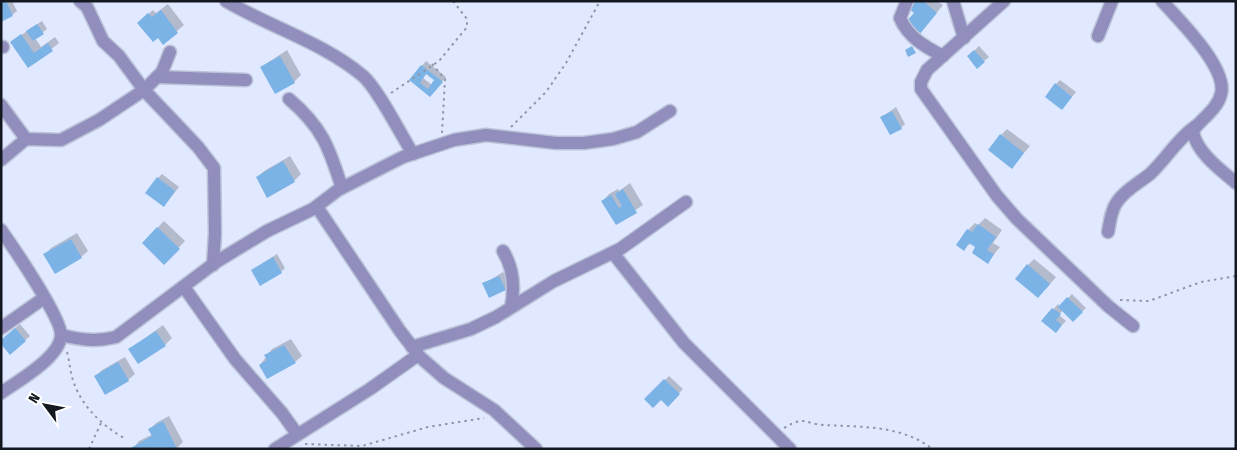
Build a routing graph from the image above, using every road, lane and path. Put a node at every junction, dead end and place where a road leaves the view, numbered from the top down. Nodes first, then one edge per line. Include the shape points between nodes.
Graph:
1 (80, 1) edge
2 (226, 1) edge
3 (453, 1) edge
4 (600, 1) edge
5 (907, 1) edge
6 (954, 1) edge
7 (1004, 1) edge
8 (1112, 1) edge
9 (1162, 1) edge
10 (1098, 36) dead end
11 (964, 38) junction
12 (170, 52) dead end
13 (943, 56) junction
14 (432, 64) junction
15 (157, 76) junction
16 (246, 80) dead end
17 (144, 90) junction
18 (289, 99) dead end
19 (380, 100) junction
20 (1, 105) edge
21 (670, 110) dead end
22 (1196, 126) junction
23 (501, 137) junction
24 (26, 139) junction
25 (441, 145) junction
26 (413, 154) junction
27 (1, 160) edge
28 (1236, 183) edge
29 (342, 188) junction
30 (686, 202) dead end
31 (317, 207) junction
32 (1, 230) edge
33 (1108, 232) dead end
34 (503, 251) dead end
35 (613, 253) junction
36 (213, 265) junction
37 (1236, 276) edge
38 (184, 287) junction
39 (44, 298) junction
40 (1103, 301) junction
41 (511, 307) junction
42 (1133, 326) dead end
43 (1, 328) edge
44 (60, 337) junction
45 (415, 351) junction
46 (1, 393) edge
47 (500, 415) junction
48 (101, 423) junction
49 (297, 434) junction
50 (773, 434) junction
51 (126, 439) dead end
52 (280, 445) edge
53 (931, 448) edge
54 (89, 449) edge
55 (536, 449) edge
56 (790, 449) edge

1 - 17 street via 87,8 103,42 119,56
2 - 19 street via 308,42 364,77
3 - 14 path via 467,19 467,27 442,58
4 - 23 path via 546,92
5 - 13 street via 900,18 904,26 920,43
6 - 11 street
7 - 11 street
8 - 10 street
9 - 22 street via 1207,54 1220,79 1222,92 1219,101
11 - 13 street
12 - 15 street
13 - 40 street via 927,70 921,82 921,89 928,100 1017,219
14 - 19 path
14 - 25 path via 446,80
15 - 16 street
15 - 17 street
17 - 24 street via 69,137 61,140
17 - 36 street via 214,168
18 - 29 street via 309,116 322,135
19 - 26 street
20 - 24 street
21 - 23 street via 637,132 613,139 584,143
22 - 28 street via 1193,132 1200,147
22 - 33 street via 1179,139 1162,162 1122,195 1113,208
23 - 25 street via 486,135
24 - 27 street
25 - 26 street
26 - 29 street
29 - 31 street
30 - 35 street
31 - 36 street via 267,231
31 - 45 street
32 - 39 street
34 - 41 street via 513,277
35 - 41 street via 554,281
35 - 50 street via 684,343
36 - 38 street
37 - 40 path via 1202,282 1149,301
38 - 44 street via 116,337 86,342
38 - 49 street via 235,359
39 - 43 street
39 - 44 street via 55,317
40 - 42 street
41 - 45 street via 471,329
44 - 46 street via 44,362
44 - 48 path via 77,392
45 - 47 street via 444,378
45 - 49 street via 370,389
47 - 52 path via 428,427 362,446
47 - 55 street
48 - 51 path
48 - 54 path
49 - 52 street
50 - 53 path via 795,422 810,420 820,425 855,424 902,433 918,438
50 - 56 street

